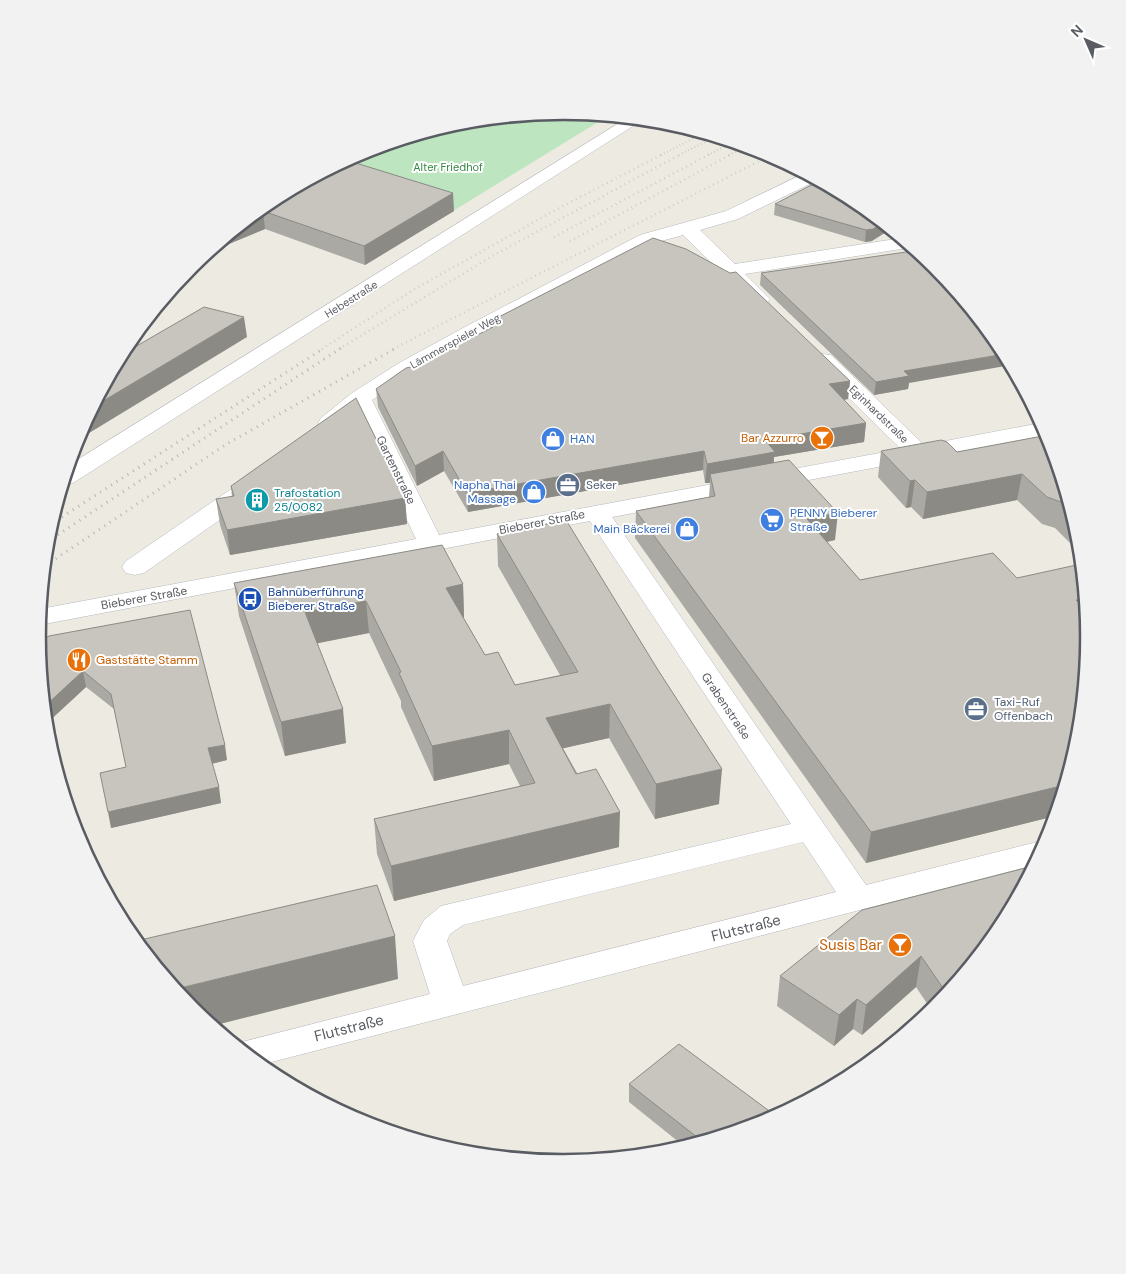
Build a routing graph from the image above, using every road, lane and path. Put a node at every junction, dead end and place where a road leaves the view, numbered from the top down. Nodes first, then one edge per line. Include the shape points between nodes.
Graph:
1 (627, 125) edge
2 (804, 180) edge
3 (687, 228) junction
4 (899, 244) edge
5 (731, 270) junction
6 (773, 311) edge
7 (808, 345) edge
8 (360, 398) junction
9 (1036, 431) edge
10 (314, 436) edge
11 (919, 453) junction
12 (73, 473) edge
13 (265, 477) edge
14 (596, 512) junction
15 (431, 543) junction
16 (135, 567) dead end
17 (126, 601) junction
18 (47, 616) edge
19 (46, 626) edge
20 (810, 830) junction
21 (1031, 855) edge
22 (858, 900) junction
23 (452, 1002) junction
24 (255, 1052) edge

1 - 12 street, Hebestraße
2 - 3 street, Lämmerspieler Weg via 742,211
3 - 5 street
3 - 8 street, Lämmerspieler Weg via 647,239 472,331
4 - 5 street
5 - 6 street
7 - 11 street, Eginhardstraße
8 - 10 street, Lämmerspieler Weg
8 - 15 street, Gartenstraße
9 - 11 street, Bieberer Straße
11 - 14 street, Bieberer Straße
13 - 16 street
14 - 15 street, Bieberer Straße
14 - 20 street, Grabenstraße
15 - 17 street, Bieberer Straße
17 - 18 street, Bieberer Straße
17 - 19 street
20 - 22 street, Grabenstraße
20 - 23 street via 453,915 437,926 430,941
21 - 22 street, Flutstraße
22 - 23 street, Flutstraße
23 - 24 street, Flutstraße

